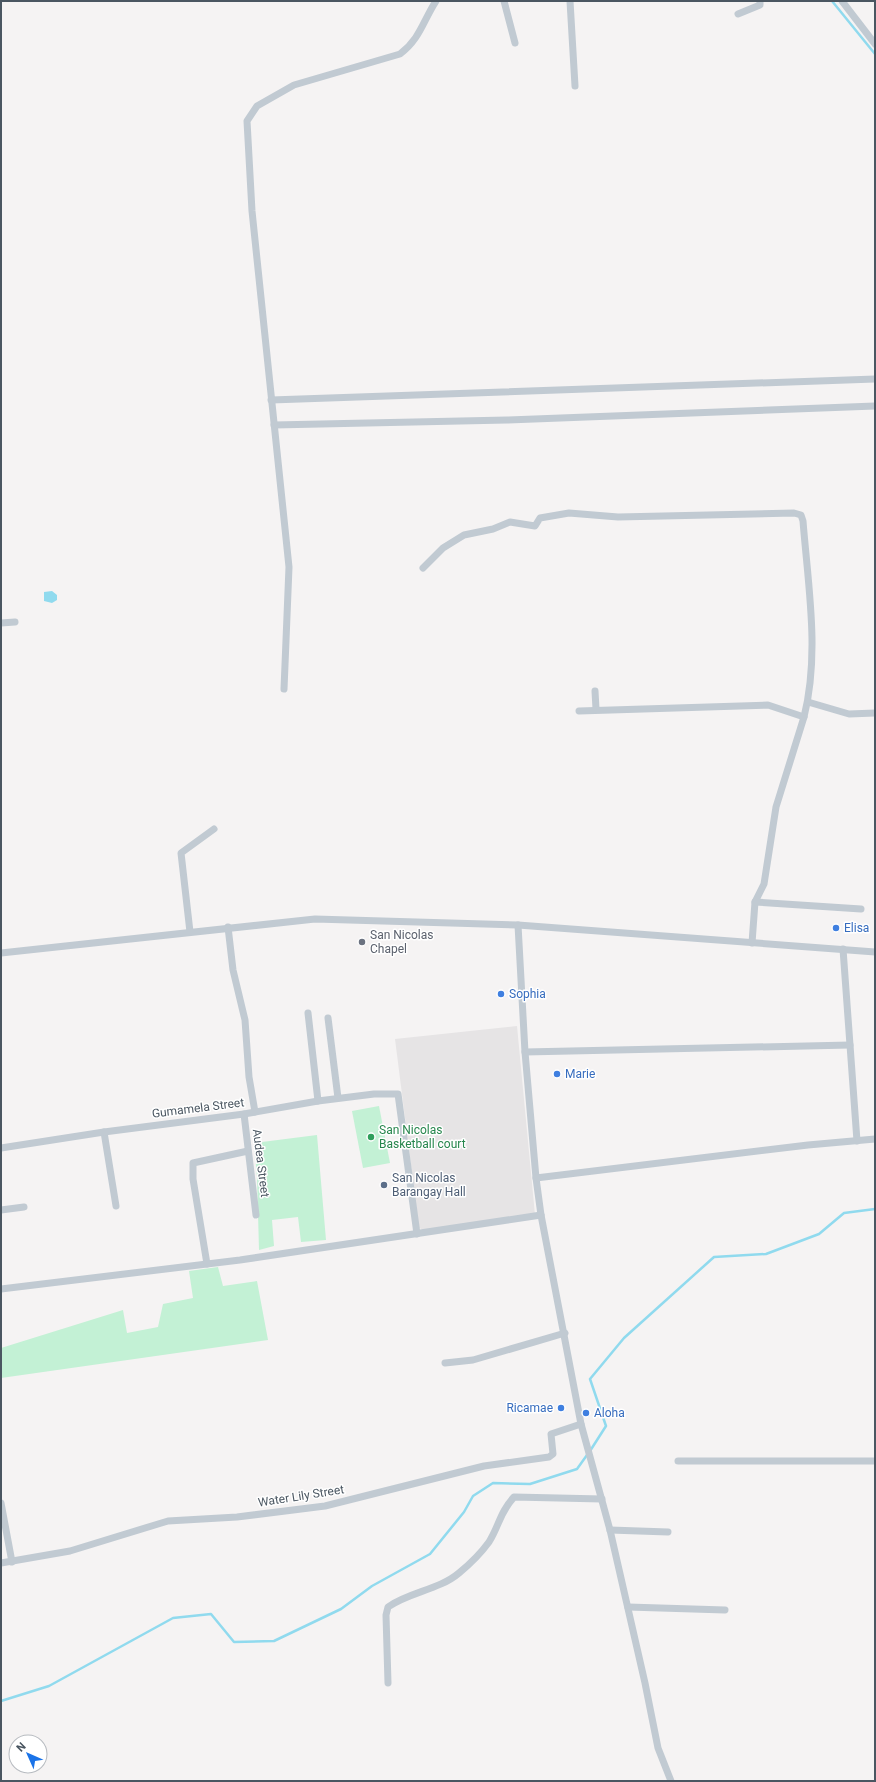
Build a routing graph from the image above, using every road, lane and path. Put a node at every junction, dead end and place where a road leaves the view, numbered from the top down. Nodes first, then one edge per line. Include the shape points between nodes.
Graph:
1 (436, 1) edge
2 (504, 1) edge
3 (570, 1) edge
4 (760, 1) edge
5 (842, 1) edge
6 (738, 14) dead end
7 (515, 43) dead end
8 (875, 44) edge
9 (575, 86) dead end
10 (875, 379) edge
11 (271, 400) junction
12 (875, 406) edge
13 (274, 426) junction
14 (423, 568) dead end
15 (15, 622) dead end
16 (1, 623) edge
17 (284, 690) dead end
18 (595, 691) dead end
19 (808, 702) junction
20 (596, 709) junction
21 (579, 710) dead end
22 (875, 713) edge
23 (804, 717) junction
24 (214, 829) dead end
25 (755, 902) junction
26 (861, 909) dead end
27 (518, 926) junction
28 (228, 927) junction
29 (190, 932) junction
30 (752, 943) junction
31 (843, 949) junction
32 (875, 952) edge
33 (1, 953) edge
34 (308, 1013) dead end
35 (328, 1018) dead end
36 (850, 1045) junction
37 (525, 1052) junction
38 (338, 1098) junction
39 (318, 1101) junction
40 (255, 1112) junction
41 (244, 1114) junction
42 (104, 1132) junction
43 (875, 1139) edge
44 (857, 1141) junction
45 (1, 1148) edge
46 (248, 1151) junction
47 (536, 1178) junction
48 (116, 1206) dead end
49 (24, 1207) dead end
50 (1, 1210) edge
51 (256, 1215) dead end
52 (541, 1215) junction
53 (417, 1234) junction
54 (207, 1264) junction
55 (1, 1289) edge
56 (565, 1333) junction
57 (444, 1363) dead end
58 (581, 1424) junction
59 (678, 1461) dead end
60 (875, 1461) edge
61 (602, 1499) junction
62 (1, 1503) edge
63 (610, 1530) junction
64 (668, 1532) dead end
65 (12, 1562) junction
66 (1, 1563) edge
67 (628, 1607) junction
68 (724, 1610) dead end
69 (388, 1683) dead end
70 (671, 1781) edge

1 - 11 street via 419,34 410,47 400,54 294,85 257,106 247,121 252,211
2 - 7 street
3 - 9 street
4 - 6 street via 760,5
5 - 8 street
10 - 11 street
11 - 13 street
12 - 13 street
13 - 17 street via 288,567
14 - 19 street via 443,548 464,535 493,529 510,522 535,526 540,518 569,513 618,517 799,514 803,521 811,622
15 - 16 street
18 - 20 street
19 - 22 street via 849,714
19 - 23 street
20 - 21 street
20 - 23 street via 768,705
23 - 25 street via 776,808 764,884
24 - 29 street via 181,853
25 - 26 street
25 - 30 street
27 - 28 street via 315,919
27 - 30 street
27 - 37 street
28 - 29 street
28 - 40 street via 233,970 245,1020 249,1077
29 - 33 street
30 - 31 street
31 - 32 street
31 - 36 street
34 - 39 street
35 - 38 street
36 - 37 street
36 - 44 street
37 - 47 street
38 - 39 street, Gumamela Street
38 - 53 street, Gumamela Street via 398,1094
39 - 40 street, Gumamela Street
40 - 41 street, Gumamela Street
41 - 42 street, Gumamela Street
41 - 46 street, Audea Street
42 - 45 street, Gumamela Street
42 - 48 street
43 - 44 street
44 - 47 street
46 - 51 street, Audea Street
46 - 54 street via 193,1163 193,1179
47 - 52 street
49 - 50 street
52 - 53 street
52 - 56 street
53 - 54 street
54 - 55 street
56 - 57 street via 472,1360
56 - 58 street
58 - 61 street
58 - 65 street, Water Lily Street via 551,1434 553,1454 549,1457 484,1466 325,1506 237,1517 168,1521 70,1551
59 - 60 street
61 - 63 street
61 - 69 street via 514,1497 505,1507 489,1542 458,1574 388,1607
62 - 65 street
63 - 64 street
63 - 67 street
65 - 66 street, Water Lily Street
67 - 68 street
67 - 70 street via 658,1748

